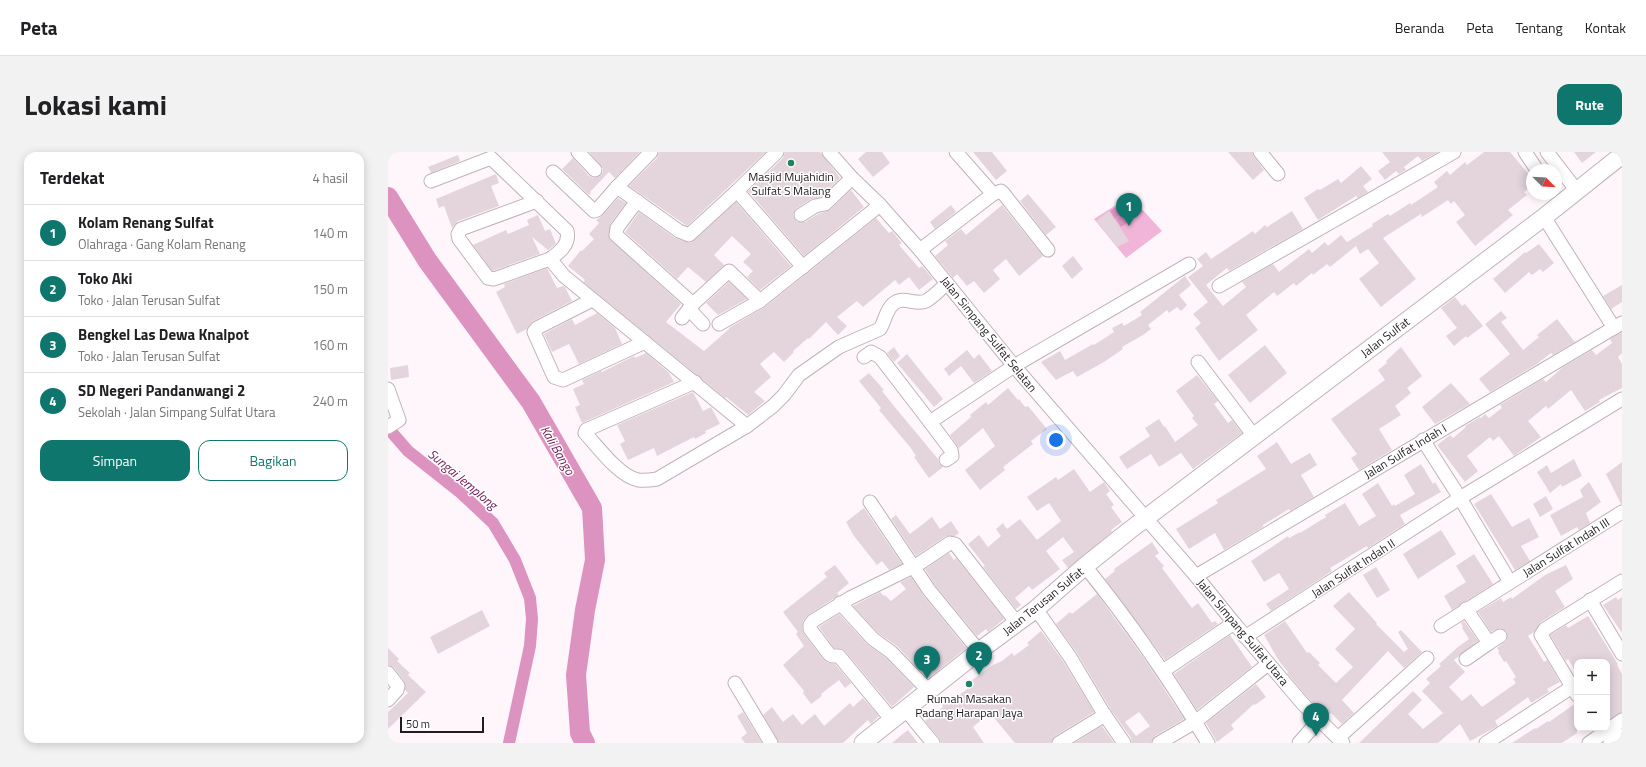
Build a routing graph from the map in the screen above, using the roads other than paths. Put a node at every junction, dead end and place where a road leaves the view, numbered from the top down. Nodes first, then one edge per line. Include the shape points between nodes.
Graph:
1 (578, 152) edge
2 (777, 152) edge
3 (829, 152) edge
4 (956, 152) edge
5 (1260, 152) edge
6 (1454, 152) edge
7 (1547, 152) edge
8 (645, 154) edge
9 (487, 155) edge
10 (1622, 156) edge
11 (595, 170) dead end
12 (553, 172) dead end
13 (1278, 174) dead end
14 (852, 178) junction
15 (431, 181) dead end
16 (617, 187) junction
17 (737, 191) junction
18 (1577, 191) junction
19 (993, 194) junction
20 (1562, 197) edge
21 (1557, 200) edge
22 (537, 201) junction
23 (637, 201) junction
24 (880, 205) junction
25 (801, 215) dead end
26 (1544, 217) junction
27 (920, 250) junction
28 (1048, 250) dead end
29 (550, 259) junction
30 (1190, 264) dead end
31 (803, 267) junction
32 (947, 283) junction
33 (1219, 286) dead end
34 (592, 300) junction
35 (760, 301) junction
36 (688, 310) junction
37 (703, 324) dead end
38 (719, 324) dead end
39 (1618, 325) edge
40 (645, 342) junction
41 (864, 357) dead end
42 (1198, 362) dead end
43 (1014, 366) junction
44 (695, 382) junction
45 (388, 389) edge
46 (1622, 399) edge
47 (930, 422) junction
48 (394, 424) edge
49 (747, 426) junction
50 (1254, 436) junction
51 (1423, 440) junction
52 (946, 460) dead end
53 (1460, 498) junction
54 (870, 502) dead end
55 (1622, 512) edge
56 (1146, 518) junction
57 (913, 566) junction
58 (1085, 566) junction
59 (1196, 576) junction
60 (1622, 581) edge
61 (1510, 582) junction
62 (1590, 600) junction
63 (840, 603) junction
64 (1036, 609) junction
65 (1466, 609) junction
66 (1017, 623) junction
67 (1234, 623) junction
68 (1441, 626) dead end
69 (1500, 636) dead end
70 (1245, 637) junction
71 (1489, 643) junction
72 (979, 652) junction
73 (1622, 654) edge
74 (1427, 658) dead end
75 (1466, 659) dead end
76 (1268, 664) junction
77 (1163, 671) junction
78 (388, 674) edge
79 (735, 683) dead end
80 (930, 691) junction
81 (1574, 691) edge
82 (388, 700) edge
83 (899, 715) junction
84 (1105, 715) junction
85 (1319, 720) junction
86 (1622, 720) edge
87 (1195, 722) junction
88 (1622, 735) edge
89 (1605, 737) edge
90 (1341, 741) edge
91 (771, 743) edge
92 (862, 743) edge
93 (933, 743) edge
94 (1059, 743) edge
95 (1124, 743) edge
96 (1159, 743) edge
97 (1208, 743) edge
98 (1299, 743) edge
99 (1486, 743) edge
100 (1588, 743) edge

1 - 11 street
2 - 17 street
3 - 14 street, Jalan Simpang Sulfat Selatan
4 - 19 street
5 - 13 street
6 - 33 street
7 - 18 street
8 - 16 street
9 - 15 street
9 - 22 street
10 - 18 main road, Jalan Sulfat
12 - 16 street via 594,211
14 - 24 street, Jalan Simpang Sulfat Selatan
14 - 25 street via 825,204 815,206
16 - 23 street
17 - 23 street via 688,235
17 - 31 street
18 - 20 main road, Jalan Sulfat
19 - 27 street
19 - 28 street via 1001,191 1003,193
21 - 26 main road, Jalan Sulfat
22 - 29 street via 568,234 562,251
22 - 29 street via 461,229 459,239 488,278 494,279
23 - 36 street via 617,228 616,235
24 - 27 street, Jalan Simpang Sulfat Selatan
24 - 31 street
26 - 39 street
26 - 50 main road, Jalan Sulfat
27 - 32 street, Jalan Simpang Sulfat Selatan
29 - 34 street via 564,276
30 - 43 street
31 - 35 street
32 - 43 street, Jalan Simpang Sulfat Selatan
32 - 49 street via 925,301 903,299 893,304 880,329 839,347 799,375 773,406
34 - 40 street
34 - 40 street via 537,328 534,332 554,377 562,380
35 - 36 street via 729,271
35 - 38 street
36 - 37 street
39 - 51 street, Jalan Sulfat Indah I
40 - 44 street
41 - 47 street via 871,352 880,357
42 - 50 street
43 - 47 street
43 - 56 street, Jalan Simpang Sulfat Selatan
44 - 49 street
44 - 49 street via 586,430 585,433 626,474 646,480 657,479
45 - 48 street
46 - 53 street, Jalan Sulfat Indah II
47 - 52 street via 951,450 952,456
50 - 56 main road, Jalan Sulfat
51 - 53 street
51 - 59 street, Jalan Sulfat Indah I
53 - 61 street, Jalan Sulfat Indah III
53 - 70 street, Jalan Sulfat Indah II
54 - 57 street
55 - 61 street, Jalan Sulfat Indah III
56 - 58 main road, Jalan Terusan Sulfat
56 - 59 street, Jalan Simpang Sulfat Utara
57 - 63 street
57 - 66 street via 950,543 955,544
57 - 72 street
58 - 64 main road, Jalan Terusan Sulfat
58 - 77 street
59 - 67 street, Jalan Simpang Sulfat Utara
60 - 62 street
61 - 65 street, Jalan Sulfat Indah III
62 - 73 street
62 - 81 street via 1545,628 1541,634
63 - 80 street via 873,639 891,652
63 - 83 street via 812,621 810,629 829,654 839,656
64 - 66 main road, Jalan Terusan Sulfat
64 - 84 street via 1070,657
65 - 68 street, Jalan Sulfat Indah III
65 - 71 street
66 - 72 main road, Jalan Terusan Sulfat
67 - 70 street, Jalan Simpang Sulfat Utara
67 - 77 street
69 - 71 street
70 - 76 street, Jalan Simpang Sulfat Utara
71 - 75 street
72 - 80 main road, Jalan Terusan Sulfat
74 - 90 street
76 - 85 street, Jalan Simpang Sulfat Utara
76 - 87 street
77 - 87 street
78 - 82 street via 398,686
79 - 91 street
80 - 83 main road, Jalan Terusan Sulfat
81 - 99 street
83 - 92 main road, Jalan Terusan Sulfat
83 - 93 street
84 - 94 street
84 - 95 street
85 - 90 street, Jalan Simpang Sulfat Utara
85 - 98 street
86 - 89 street
87 - 96 street
87 - 97 street
88 - 89 street
89 - 100 street

